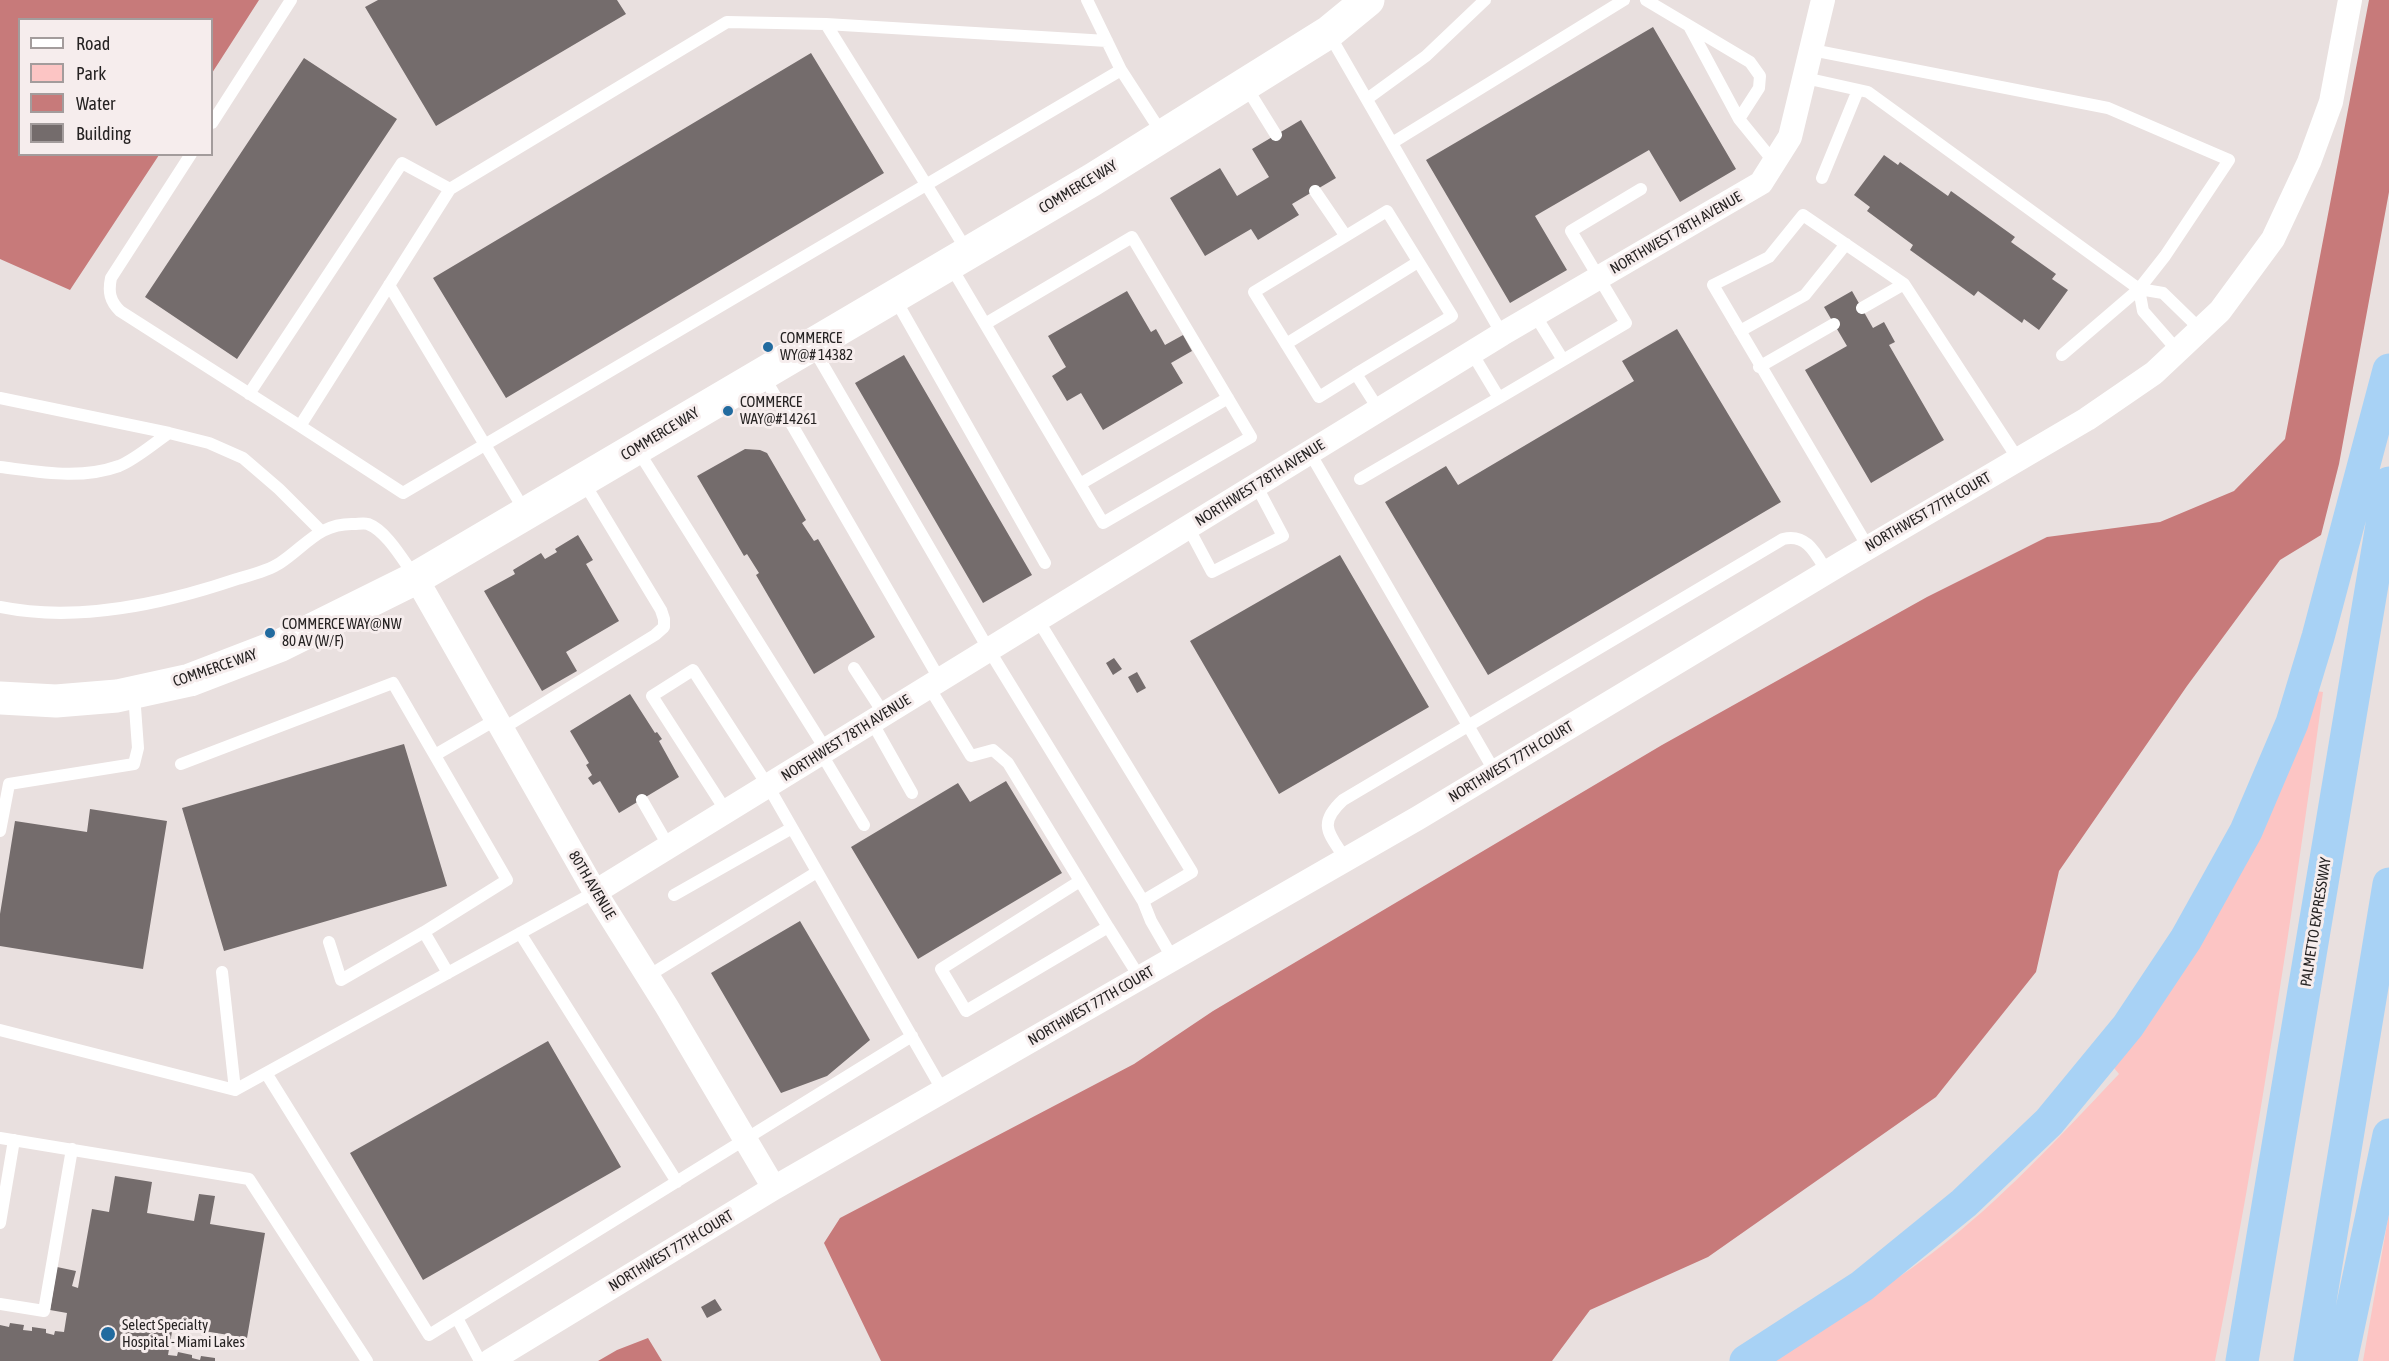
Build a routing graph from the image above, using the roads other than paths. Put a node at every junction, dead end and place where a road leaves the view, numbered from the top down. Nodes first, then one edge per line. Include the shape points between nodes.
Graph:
1 (291, 0) edge
2 (1087, 0) edge
3 (1368, 0) edge
4 (1485, 0) edge
5 (1624, 0) edge
6 (1646, 0) edge
7 (1823, 0) edge
8 (2350, 0) edge
9 (826, 24) junction
10 (1689, 26) junction
11 (1329, 32) junction
12 (1107, 41) junction
13 (1812, 50) junction
14 (1121, 70) junction
15 (1805, 78) junction
16 (1245, 84) junction
17 (1858, 90) junction
18 (1367, 99) junction
19 (1739, 119) junction
20 (213, 121) edge
21 (1163, 135) junction
22 (1276, 135) dead end
23 (1392, 143) junction
24 (190, 156) edge
25 (1774, 162) junction
26 (1821, 178) dead end
27 (926, 184) junction
28 (450, 189) junction
29 (1641, 189) dead end
30 (1315, 191) dead end
31 (1346, 235) junction
32 (1846, 244) junction
33 (959, 258) junction
34 (1418, 261) junction
35 (1599, 278) junction
36 (1904, 284) junction
37 (389, 285) junction
38 (2139, 290) junction
39 (893, 296) junction
40 (1862, 308) dead end
41 (1535, 315) junction
42 (985, 324) junction
43 (1834, 324) dead end
44 (2200, 329) junction
45 (1740, 331) junction
46 (1502, 334) junction
47 (1286, 344) junction
48 (811, 345) junction
49 (2178, 351) junction
50 (1472, 353) junction
51 (2062, 355) dead end
52 (1563, 360) junction
53 (1759, 367) junction
54 (2389, 370) edge
55 (762, 374) junction
56 (1356, 374) junction
57 (249, 394) junction
58 (0, 398) edge
59 (1228, 398) junction
60 (1499, 398) junction
61 (1378, 410) junction
62 (300, 426) junction
63 (169, 433) junction
64 (485, 445) junction
65 (636, 448) junction
66 (1310, 453) junction
67 (2018, 459) junction
68 (0, 466) edge
69 (1360, 479) dead end
70 (583, 480) junction
71 (2389, 483) edge
72 (1080, 484) junction
73 (1256, 485) junction
74 (526, 513) junction
75 (1188, 527) junction
76 (320, 530) junction
77 (1868, 547) junction
78 (1045, 563) dead end
79 (1827, 572) junction
80 (416, 578) junction
81 (0, 607) edge
82 (1038, 620) junction
83 (2389, 620) edge
84 (988, 650) junction
85 (854, 668) dead end
86 (935, 683) junction
87 (134, 692) junction
88 (0, 698) edge
89 (878, 718) junction
90 (499, 724) junction
91 (1468, 725) junction
92 (823, 752) junction
93 (435, 755) junction
94 (181, 764) dead end
95 (1495, 772) junction
96 (768, 786) junction
97 (912, 793) dead end
98 (642, 800) dead end
99 (726, 811) junction
100 (864, 825) dead end
101 (792, 828) junction
102 (0, 831) edge
103 (669, 847) junction
104 (1346, 860) junction
105 (817, 872) junction
106 (1080, 881) junction
107 (2389, 884) edge
108 (595, 892) junction
109 (674, 895) dead end
110 (1143, 902) junction
111 (1108, 927) junction
112 (424, 932) junction
113 (520, 933) junction
114 (329, 942) dead end
115 (1173, 959) junction
116 (222, 972) dead end
117 (448, 973) junction
118 (648, 976) junction
119 (1140, 978) junction
120 (0, 1030) edge
121 (912, 1036) junction
122 (266, 1073) junction
123 (236, 1090) junction
124 (943, 1091) junction
125 (2389, 1135) edge
126 (0, 1138) edge
127 (746, 1139) junction
128 (14, 1140) junction
129 (72, 1149) junction
130 (677, 1182) junction
131 (774, 1188) junction
132 (0, 1223) edge
133 (0, 1304) edge
134 (457, 1318) junction
135 (367, 1361) edge
136 (480, 1361) edge
137 (490, 1361) edge
138 (1746, 1361) edge
139 (2242, 1361) edge
140 (2263, 1361) edge
141 (2310, 1361) edge
142 (2341, 1361) edge

1 - 20 lane
2 - 12 lane
3 - 11 street, COMMERCE WAY
4 - 18 lane via 1426,56
5 - 23 lane
6 - 10 lane
7 - 13 street, NORTHWEST 78TH AVENUE
8 - 44 street, NORTHWEST 77TH COURT via 2331,102 2309,162 2273,239 2220,311
9 - 12 lane
9 - 27 lane
9 - 28 lane via 727,22
10 - 19 lane
10 - 19 lane via 1750,62 1760,76 1759,88
11 - 16 street, COMMERCE WAY
11 - 18 lane
12 - 14 lane
13 - 15 street, NORTHWEST 78TH AVENUE
13 - 38 lane via 2108,108 2229,160
14 - 21 lane
14 - 27 lane
15 - 17 lane
15 - 25 street, NORTHWEST 78TH AVENUE via 1790,137
16 - 21 street, COMMERCE WAY
16 - 22 lane
17 - 26 lane
17 - 38 lane via 1868,92
18 - 23 lane
19 - 25 lane
21 - 33 street, COMMERCE WAY
23 - 46 lane
24 - 57 lane via 111,278 110,296 120,311
25 - 35 street, NORTHWEST 78TH AVENUE via 1761,183
27 - 33 lane
27 - 64 lane
28 - 37 lane
28 - 57 lane via 402,164
29 - 35 lane via 1571,231
30 - 31 lane
31 - 34 lane via 1387,211
31 - 47 lane via 1254,292
32 - 36 lane
32 - 45 lane via 1805,296
32 - 45 lane via 1803,215 1769,256 1713,285
33 - 39 street, COMMERCE WAY
33 - 42 lane
34 - 47 lane
34 - 56 lane via 1452,316
35 - 41 street, NORTHWEST 78TH AVENUE
35 - 52 lane via 1626,323
36 - 40 lane
36 - 67 lane
37 - 62 lane
37 - 64 lane
38 - 44 lane via 2163,293
38 - 49 lane via 2143,311
38 - 51 lane
39 - 48 street, COMMERCE WAY
39 - 78 lane
41 - 46 street, NORTHWEST 78TH AVENUE
41 - 52 lane
42 - 59 lane via 1132,237
42 - 72 lane
43 - 53 lane
44 - 49 street, NORTHWEST 77TH COURT
45 - 53 lane
46 - 50 street, NORTHWEST 78TH AVENUE
47 - 56 lane via 1319,397
48 - 55 street, COMMERCE WAY
48 - 84 lane
49 - 67 street, NORTHWEST 77TH COURT via 2154,373 2087,419
50 - 60 lane
50 - 61 street, NORTHWEST 78TH AVENUE
52 - 60 lane
53 - 77 lane
54 - 138 highway via 2292,723 2246,831 2186,939 2128,1026 2041,1130 1964,1203 1862,1286
55 - 65 street, COMMERCE WAY
55 - 86 lane
56 - 61 lane
57 - 62 lane
58 - 63 lane
59 - 72 lane
59 - 72 lane via 1251,436 1113,518 1103,523
60 - 69 lane
61 - 66 street, NORTHWEST 78TH AVENUE
62 - 64 lane via 403,493
63 - 68 lane via 121,465 90,474
63 - 76 lane via 209,443 243,458
64 - 74 lane
65 - 70 street, COMMERCE WAY
65 - 92 lane
66 - 73 street, NORTHWEST 78TH AVENUE
66 - 91 lane
67 - 77 street, NORTHWEST 77TH COURT
70 - 74 street, COMMERCE WAY
70 - 90 lane via 661,610 664,627
71 - 139 highway, PALMETTO EXPRESSWAY
73 - 75 street, NORTHWEST 78TH AVENUE
73 - 75 lane via 1283,536 1212,572
74 - 80 street, COMMERCE WAY
75 - 82 street, NORTHWEST 78TH AVENUE
76 - 80 lane via 368,524 387,538
76 - 81 lane via 278,564 164,599 65,614
77 - 79 street, NORTHWEST 77TH COURT
79 - 91 lane via 1806,542 1792,537 1783,540
79 - 95 street, NORTHWEST 77TH COURT
80 - 87 street, COMMERCE WAY via 281,645 190,680
80 - 90 street, 80TH AVENUE
82 - 84 street, NORTHWEST 78TH AVENUE
82 - 110 lane via 1192,872
83 - 140 highway
84 - 86 street, NORTHWEST 78TH AVENUE
84 - 110 lane
85 - 89 lane
86 - 89 street, NORTHWEST 78TH AVENUE
86 - 106 lane via 971,756 993,750 1008,763
87 - 88 street, COMMERCE WAY via 56,700
87 - 102 lane via 138,748 135,764 9,784
89 - 92 street, NORTHWEST 78TH AVENUE
89 - 97 lane
90 - 93 lane
90 - 108 street, 80TH AVENUE
91 - 95 lane
91 - 104 lane via 1342,800 1326,822
92 - 96 street, NORTHWEST 78TH AVENUE
92 - 100 lane
93 - 94 lane via 393,683
93 - 112 lane via 507,880
95 - 104 street, NORTHWEST 77TH COURT
96 - 99 street, NORTHWEST 78TH AVENUE
96 - 99 lane via 693,670 652,696
96 - 101 lane
98 - 103 lane
99 - 103 street, NORTHWEST 78TH AVENUE
101 - 105 lane
101 - 109 lane
103 - 108 street, NORTHWEST 78TH AVENUE
104 - 115 street, NORTHWEST 77TH COURT
105 - 118 lane
105 - 121 lane
106 - 111 lane
106 - 111 lane via 941,969 966,1011
107 - 141 highway
108 - 113 lane
108 - 118 street, 80TH AVENUE
110 - 115 lane
111 - 119 lane
112 - 114 lane via 341,980
112 - 117 lane
113 - 117 lane
113 - 130 lane
115 - 119 street, NORTHWEST 77TH COURT
116 - 123 lane
117 - 122 lane
118 - 127 street, 80TH AVENUE
119 - 124 street, NORTHWEST 77TH COURT
120 - 123 lane
121 - 124 lane
121 - 127 lane
122 - 123 lane
122 - 134 lane via 429,1335
124 - 131 street, NORTHWEST 77TH COURT
125 - 142 highway
126 - 128 lane
127 - 130 lane
127 - 131 street, 80TH AVENUE
128 - 129 lane
128 - 132 lane
129 - 133 lane via 44,1311
129 - 135 lane via 249,1179
130 - 134 lane
131 - 137 street, NORTHWEST 77TH COURT
134 - 136 lane

